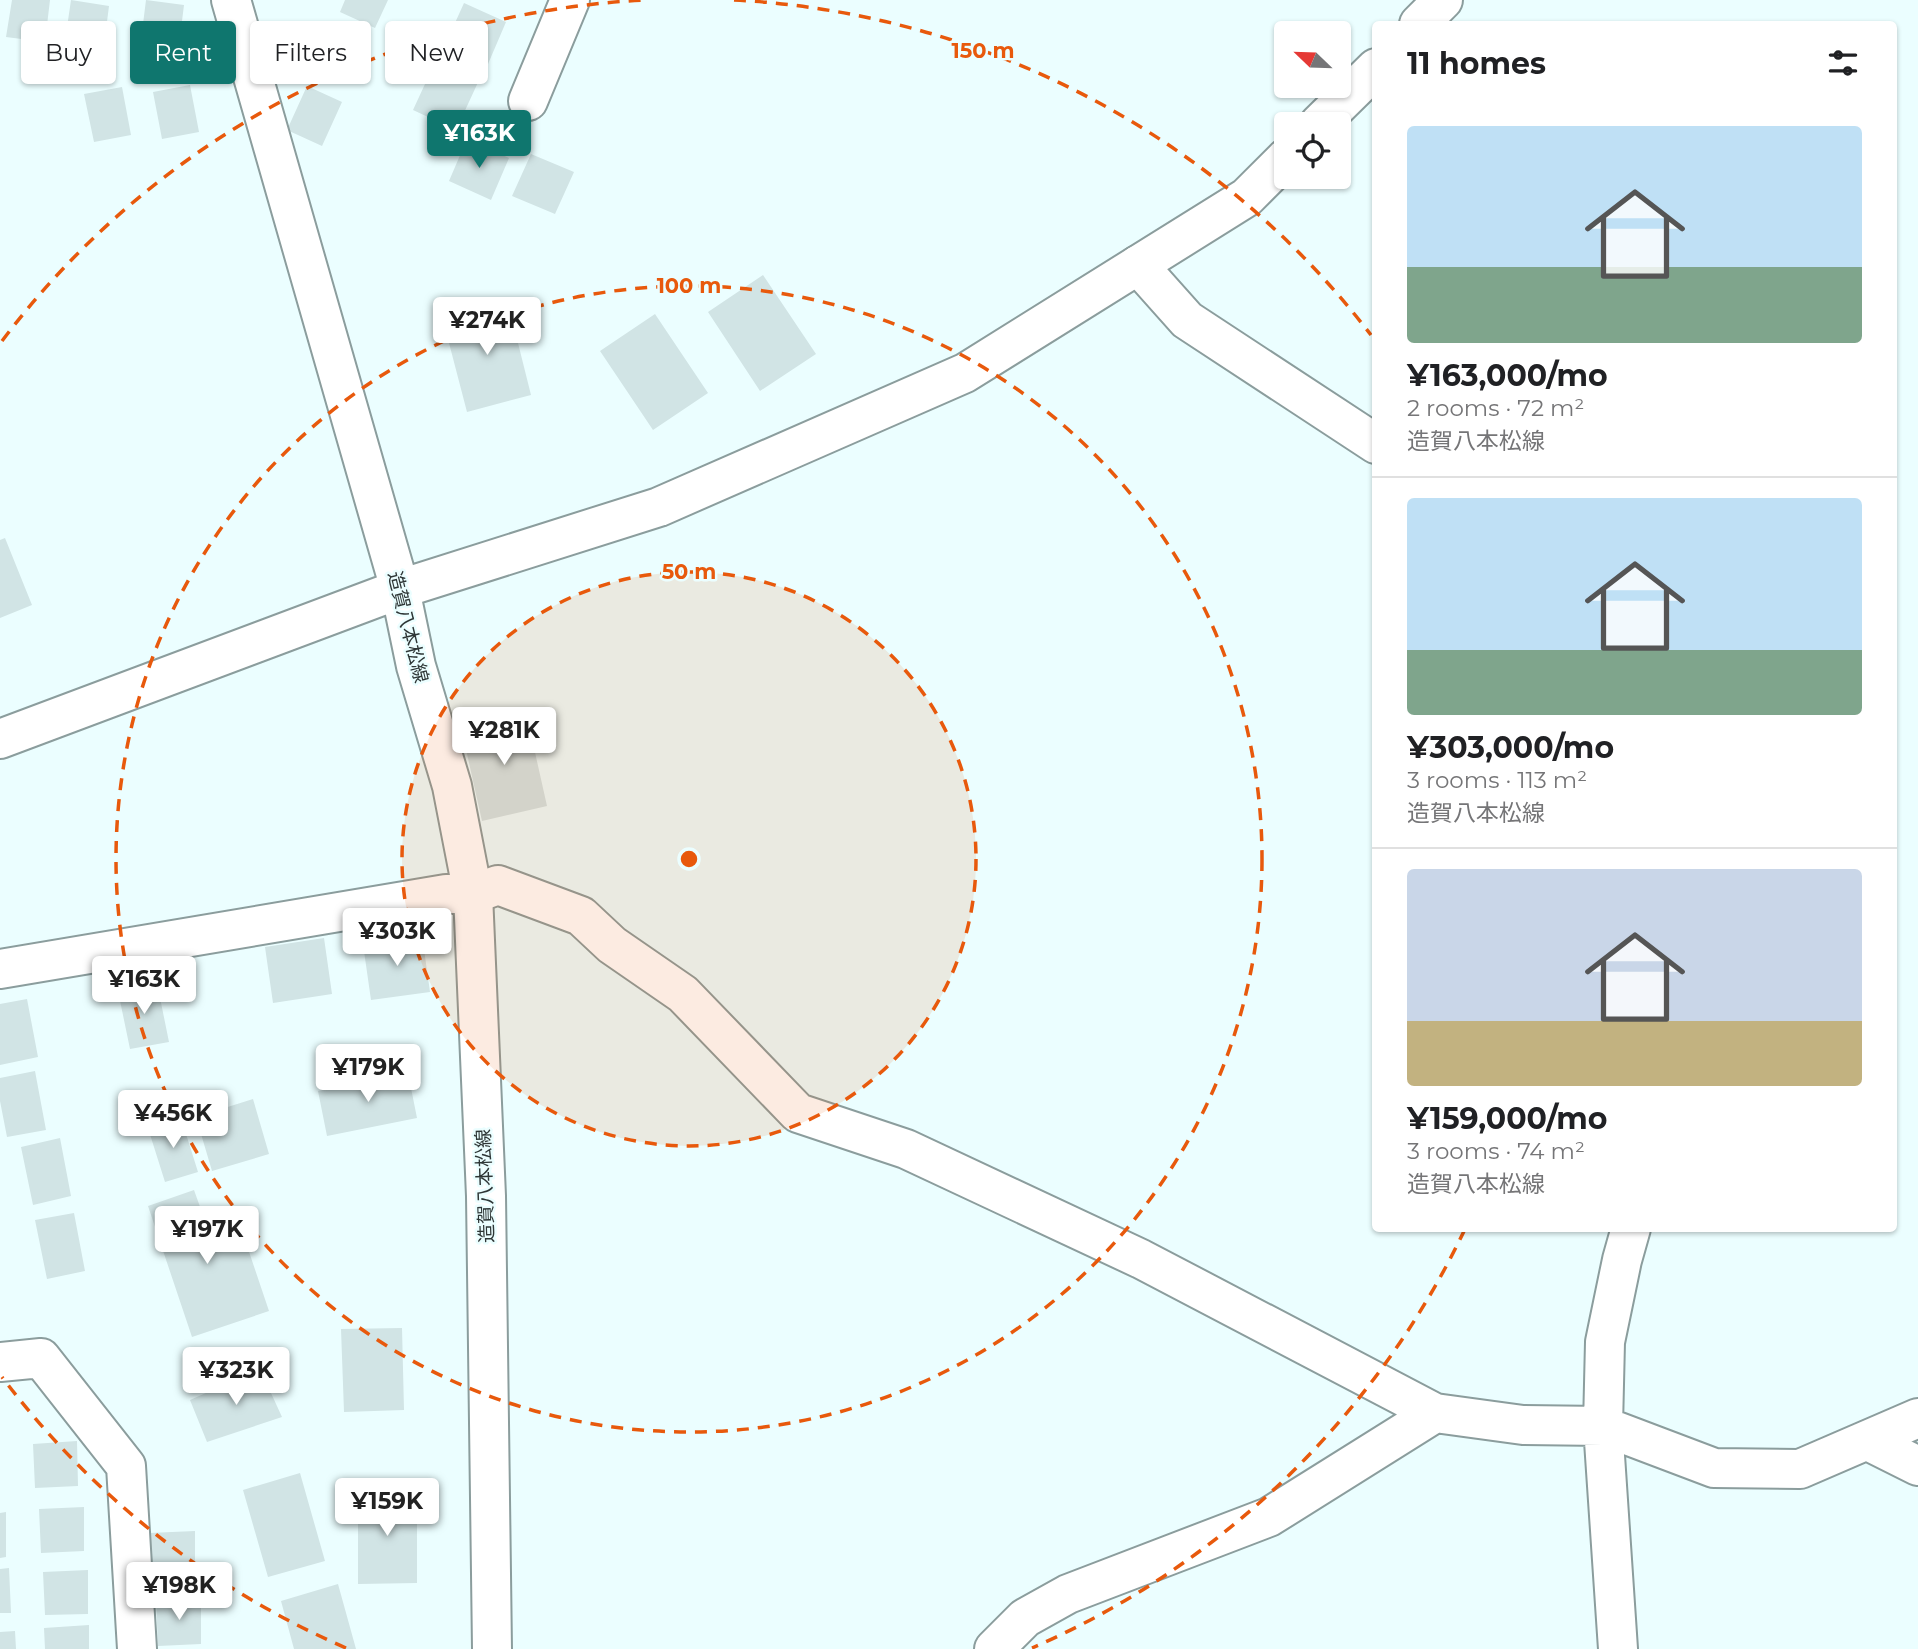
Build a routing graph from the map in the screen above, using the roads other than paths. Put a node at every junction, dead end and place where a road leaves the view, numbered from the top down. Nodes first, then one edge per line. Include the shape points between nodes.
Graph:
1 (231, 0) edge
2 (570, 0) edge
3 (1443, 0) edge
4 (1422, 21) edge
5 (1372, 72) edge
6 (528, 101) dead end
7 (1332, 112) edge
8 (1274, 170) edge
9 (1138, 265) junction
10 (1372, 441) edge
11 (400, 589) junction
12 (0, 739) edge
13 (472, 894) junction
14 (0, 969) edge
15 (1630, 1232) edge
16 (0, 1362) edge
17 (1435, 1413) junction
18 (1918, 1418) edge
19 (1603, 1426) junction
20 (1868, 1441) junction
21 (1918, 1466) edge
22 (137, 1649) edge
23 (492, 1649) edge
24 (994, 1649) edge
25 (1618, 1649) edge

1 - 11 street, 造賀八本松線
2 - 6 street
3 - 4 street
5 - 7 street
8 - 9 street via 1247,197
9 - 10 street via 1187,320
9 - 11 street via 965,373 659,508
11 - 12 street
11 - 13 street, 造賀八本松線 via 416,666 452,786
13 - 14 street via 446,894
13 - 17 street via 498,885 581,916 611,945 683,994 798,1113 906,1149 1141,1259
13 - 23 street, 造賀八本松線 via 486,1196
15 - 19 street via 1605,1342
16 - 22 street via 41,1358 126,1466
17 - 19 street via 1523,1425
17 - 24 street via 1269,1517 1068,1594 1026,1618
18 - 20 street
19 - 20 street via 1714,1468 1800,1469
19 - 25 street
20 - 21 street

